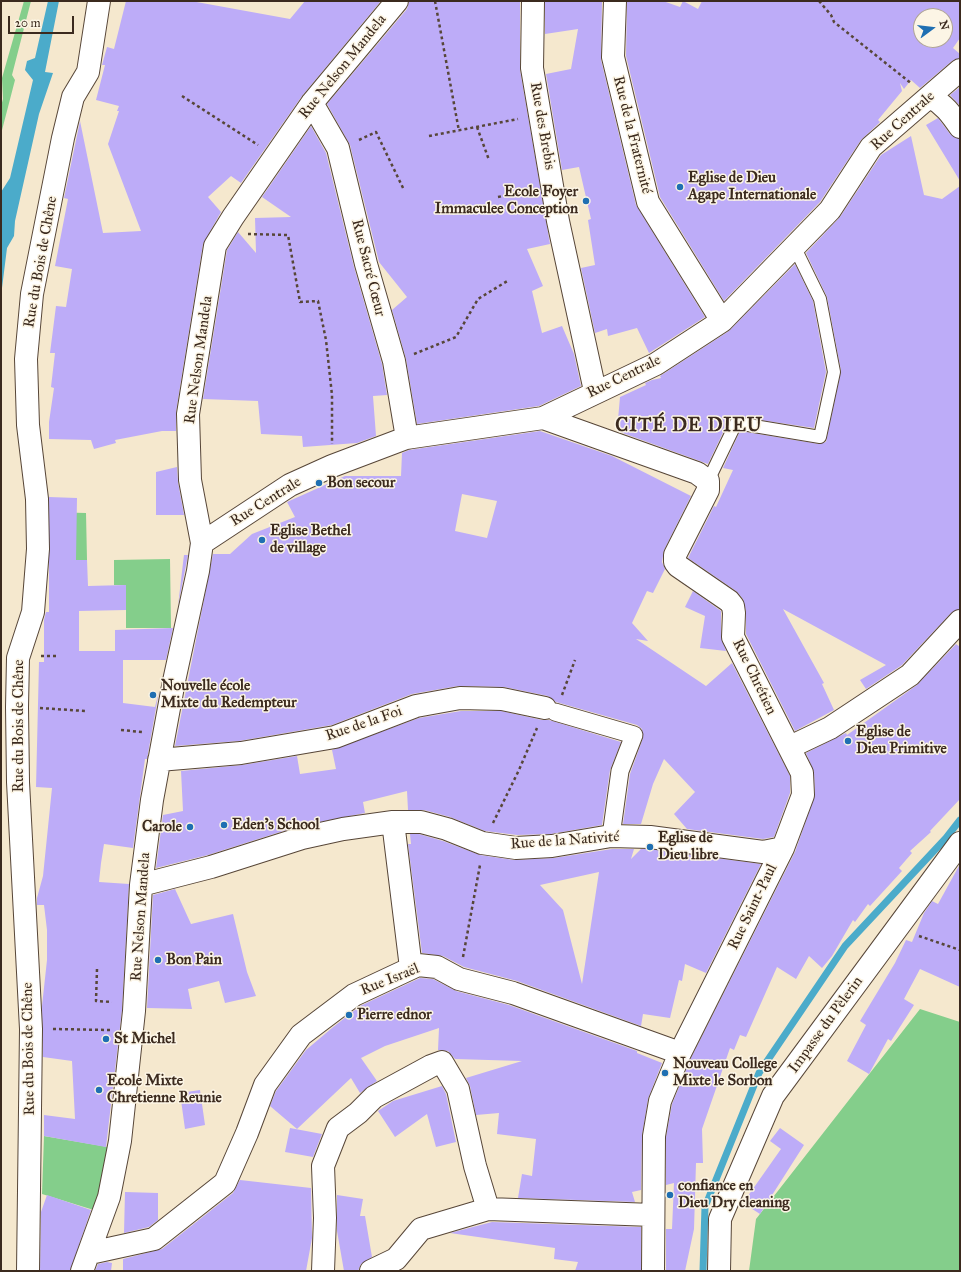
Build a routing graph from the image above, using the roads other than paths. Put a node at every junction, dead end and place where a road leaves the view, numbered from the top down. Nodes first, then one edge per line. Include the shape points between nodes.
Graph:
1 (99, 1) edge
2 (397, 1) edge
3 (533, 1) edge
4 (615, 1) edge
5 (960, 70) edge
6 (930, 97) junction
7 (312, 103) junction
8 (960, 128) edge
9 (794, 246) junction
10 (722, 321) junction
11 (595, 391) junction
12 (543, 418) junction
13 (407, 438) junction
14 (708, 481) junction
15 (202, 543) junction
16 (960, 621) edge
17 (550, 710) joint
18 (790, 748) junction
19 (159, 760) junction
20 (393, 822) junction
21 (611, 836) junction
22 (960, 843) edge
23 (782, 848) junction
24 (141, 885) junction
25 (411, 968) junction
26 (680, 1053) junction
27 (488, 1209) junction
28 (653, 1215) junction
29 (86, 1262) edge
30 (28, 1271) edge
31 (323, 1271) edge
32 (371, 1271) edge
33 (653, 1271) edge
34 (719, 1271) edge

1 - 30 street, Rue du Bois de Chêne via 88,72 74,96 63,138 32,294 26,367 28,425 37,499 38,549 32,612 18,658 17,706 18,782 31,1029
2 - 7 street, Rue Nelson Mandela
3 - 11 street, Rue des Brebis via 532,68 552,185
4 - 10 street, Rue de la Fraternité via 613,57 648,202
5 - 6 street, Rue Centrale
6 - 8 street via 948,109
6 - 9 street, Rue Centrale via 871,147 830,210
7 - 13 street, Rue Sacré Cœur via 338,148 366,264 394,361
7 - 15 street, Rue Nelson Mandela via 215,246 188,414 190,480
9 - 10 street, Rue Centrale
9 - 14 lane via 820,299 834,372 820,437 736,423
10 - 11 street, Rue Centrale via 656,364
11 - 12 street, Rue Centrale
12 - 13 street, Rue Centrale
12 - 14 street via 697,473
13 - 15 street, Rue Centrale via 290,485
14 - 18 street, Rue Chrétien via 708,490 675,555 675,562 729,600 733,606 733,637
15 - 19 street, Rue Nelson Mandela
16 - 18 street via 910,676 830,728
17 - 19 street, Rue de la Foi via 502,699 460,698 416,706 335,737 241,753
17 - 21 street via 634,735 620,771
18 - 23 street, Rue Saint-Paul via 802,773 803,795
19 - 24 street, Rue Nelson Mandela
20 - 21 street, Rue de la Nativité via 421,822 482,843 516,848 552,846
20 - 24 street, Rue de la Nativité via 302,838 211,867
20 - 25 street
21 - 23 street, Rue de la Nativité via 650,837 763,852
22 - 34 street, Impasse du Pèlerin via 773,1096 720,1219
23 - 26 street, Rue Saint-Paul
24 - 29 street, Rue Nelson Mandela via 132,1030 120,1141 109,1197
25 - 26 street, Rue Israël via 418,965 437,967 459,979 513,993
25 - 29 street, Rue Israël via 354,995 301,1035 265,1085 225,1183 154,1239
26 - 28 street, Rue Saint-Paul via 660,1100 654,1136
27 - 28 street
27 - 31 street via 475,1166 458,1089 442,1062 374,1097 338,1128 323,1166 326,1218
27 - 32 street via 421,1229 396,1258
28 - 33 street, Rue Saint-Paul

